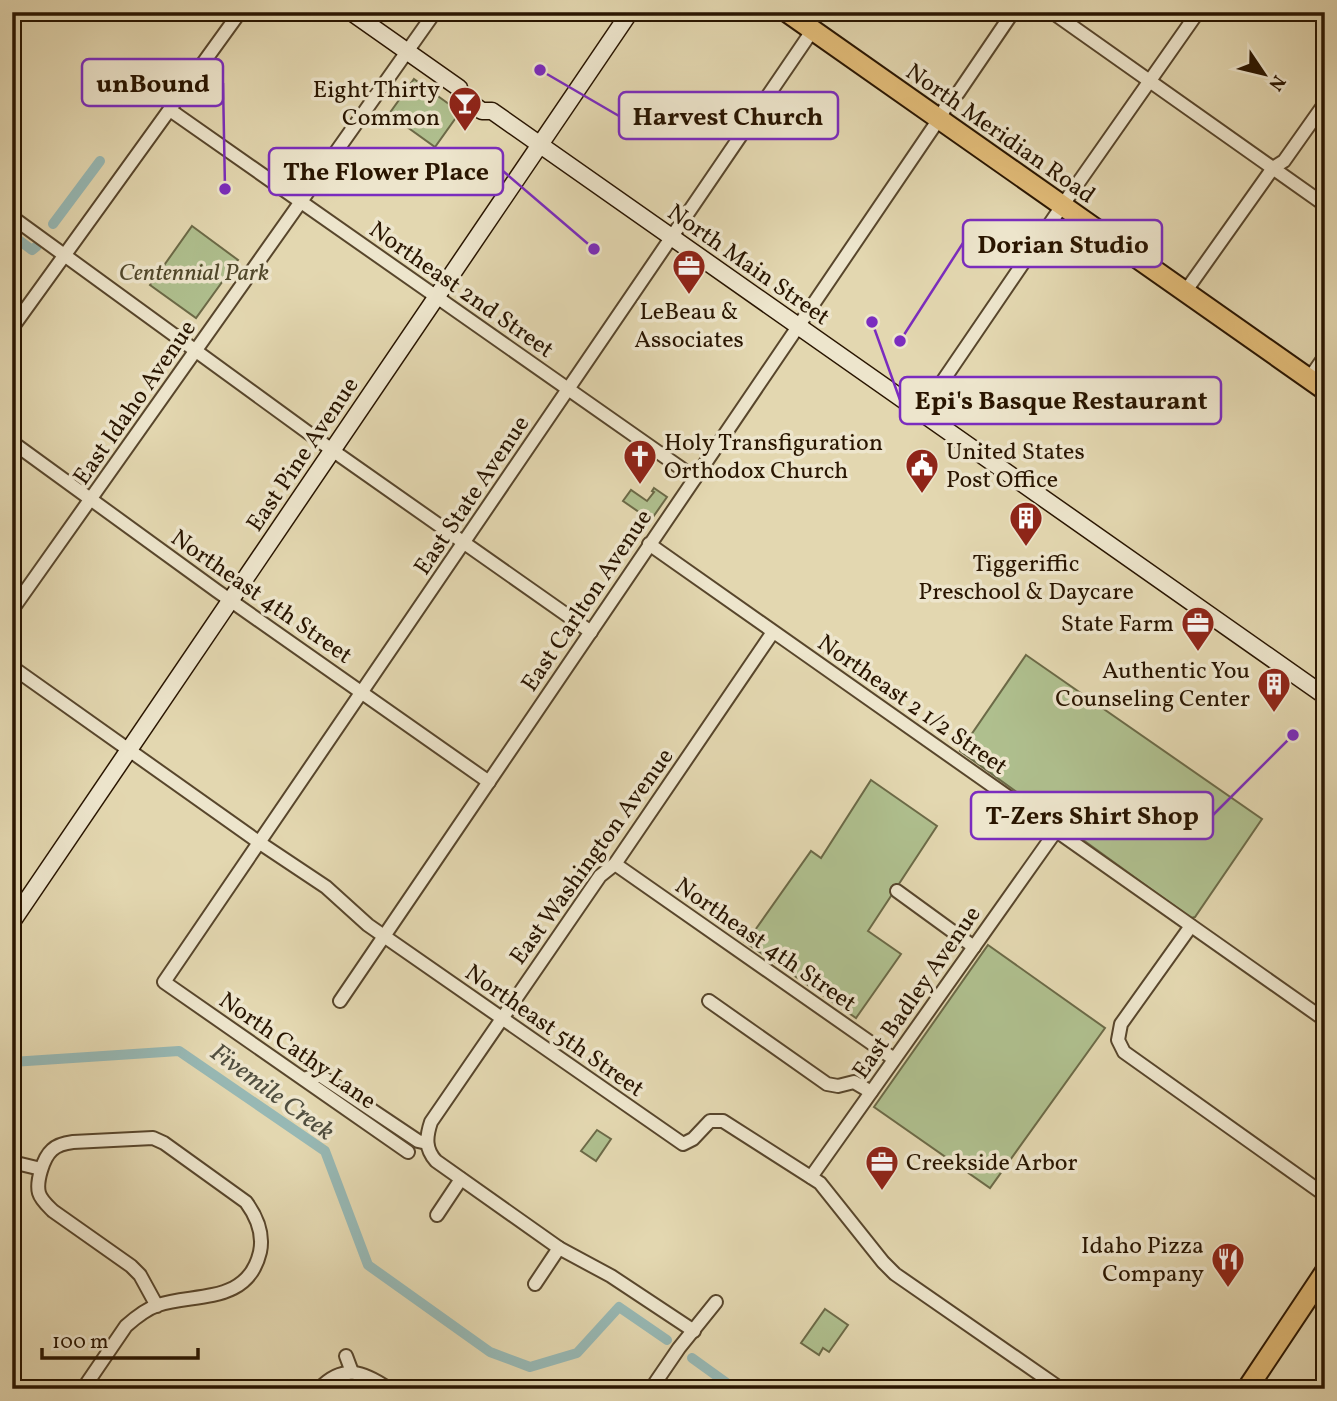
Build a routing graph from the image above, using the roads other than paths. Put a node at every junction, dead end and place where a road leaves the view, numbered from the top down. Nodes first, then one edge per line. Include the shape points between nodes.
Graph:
1 (240, 12) edge
2 (351, 12) edge
3 (435, 12) edge
4 (630, 12) edge
5 (787, 12) edge
6 (1013, 12) edge
7 (1052, 12) edge
8 (1198, 12) edge
9 (812, 31) junction
10 (407, 52) junction
11 (1150, 81) junction
12 (1325, 103) edge
13 (170, 110) junction
14 (939, 120) junction
15 (540, 145) junction
16 (1273, 168) junction
17 (301, 201) junction
18 (1325, 205) edge
19 (1062, 206) junction
20 (12, 217) edge
21 (671, 237) junction
22 (64, 256) junction
23 (1185, 292) junction
24 (437, 297) junction
25 (798, 327) junction
26 (12, 328) edge
27 (195, 351) junction
28 (1325, 356) edge
29 (1317, 384) edge
30 (568, 389) junction
31 (921, 413) junction
32 (12, 442) edge
33 (332, 450) junction
34 (695, 478) junction
35 (91, 499) junction
36 (464, 543) junction
37 (649, 544) junction
38 (230, 600) junction
39 (12, 610) edge
40 (591, 632) junction
41 (773, 632) junction
42 (12, 667) edge
43 (362, 693) junction
44 (1325, 696) edge
45 (128, 751) junction
46 (489, 782) junction
47 (1056, 831) junction
48 (260, 843) junction
49 (615, 864) junction
50 (897, 891) dead end
51 (12, 922) edge
52 (1191, 926) junction
53 (384, 936) junction
54 (974, 947) junction
55 (164, 982) joint
56 (340, 1001) dead end
57 (709, 1001) dead end
58 (502, 1019) junction
59 (1325, 1020) edge
60 (894, 1059) junction
61 (304, 1079) junction
62 (871, 1091) junction
63 (427, 1143) junction
64 (408, 1152) dead end
65 (12, 1162) edge
66 (41, 1169) junction
67 (811, 1177) junction
68 (461, 1180) junction
69 (1325, 1195) edge
70 (437, 1215) dead end
71 (559, 1248) junction
72 (1325, 1272) edge
73 (535, 1284) dead end
74 (716, 1302) dead end
75 (157, 1306) junction
76 (694, 1331) junction
77 (346, 1356) dead end
78 (352, 1372) junction
79 (83, 1389) edge
80 (319, 1389) edge
81 (388, 1389) edge
82 (651, 1389) edge
83 (1061, 1389) edge
84 (1247, 1389) edge

1 - 13 street
2 - 10 street, North Main Street
3 - 10 street, East Idaho Avenue
4 - 15 street, East Pine Avenue
5 - 9 main road, North Meridian Road
6 - 14 street, East Carlton Avenue
7 - 11 street
8 - 11 street
9 - 14 main road, North Meridian Road
9 - 21 street, East State Avenue
10 - 15 street, North Main Street via 459,88 467,87 489,102 492,111
10 - 17 street, East Idaho Avenue
11 - 16 street
11 - 19 street
12 - 16 street via 1284,161
13 - 17 street, Northeast 2nd Street
13 - 22 street
14 - 19 main road, North Meridian Road
14 - 25 street, East Carlton Avenue
15 - 21 street, North Main Street
15 - 24 street, East Pine Avenue
16 - 18 street
16 - 23 street
17 - 24 street, Northeast 2nd Street
17 - 27 street, East Idaho Avenue
19 - 23 main road, North Meridian Road
19 - 31 street
20 - 22 street
21 - 25 street, North Main Street
21 - 30 street, East State Avenue
22 - 26 street
22 - 27 street
23 - 29 main road, North Meridian Road
24 - 30 street, Northeast 2nd Street
24 - 33 street, East Pine Avenue
25 - 31 street, North Main Street
25 - 34 street, East Carlton Avenue
27 - 33 street
27 - 35 street, East Idaho Avenue
28 - 29 street
30 - 34 street, Northeast 2nd Street
30 - 36 street, East State Avenue
31 - 44 street, North Main Street
32 - 35 street, Northeast 4th Street
33 - 36 street
33 - 38 street, East Pine Avenue
34 - 37 street, East Carlton Avenue
35 - 38 street, Northeast 4th Street
35 - 39 street, East Idaho Avenue
36 - 40 street
36 - 43 street, East State Avenue
37 - 40 street, East Carlton Avenue
37 - 41 street, Northeast 2 1/2 Street
38 - 43 street, Northeast 4th Street
38 - 45 street, East Pine Avenue
40 - 46 street, East Carlton Avenue
41 - 47 street, Northeast 2 1/2 Street
41 - 49 street, East Washington Avenue
42 - 45 street, Northeast 5th Street
43 - 46 street, Northeast 4th Street
43 - 48 street, East State Avenue
45 - 48 street, Northeast 5th Street
45 - 51 street, East Pine Avenue
46 - 53 street, East Carlton Avenue
47 - 52 street, Northeast 2 1/2 Street
47 - 54 street, East Badley Avenue
48 - 53 street, Northeast 5th Street via 326,887
48 - 55 street, East State Avenue
49 - 58 street, East Washington Avenue via 600,876
49 - 60 street, Northeast 4th Street
50 - 54 street
52 - 59 street, Northeast 2 1/2 Street
52 - 69 street via 1121,1024 1118,1040 1124,1052
53 - 56 street, East Carlton Avenue
53 - 58 street, Northeast 5th Street
54 - 60 street, East Badley Avenue
55 - 61 street, North Cathy Lane
57 - 62 street via 827,1084 855,1083
58 - 63 street, East Washington Avenue via 431,1122
58 - 67 street, Northeast 5th Street via 683,1144 710,1121 723,1121
60 - 62 street, East Badley Avenue
61 - 63 street via 321,1076
61 - 64 street, North Cathy Lane
62 - 67 street, East Badley Avenue
63 - 68 street via 436,1161
65 - 66 street
66 - 75 street via 39,1192 44,1203 131,1266
66 - 75 street via 50,1151 61,1144 153,1138 246,1202 259,1224 261,1248 244,1281 222,1293
67 - 83 street, Northeast 5th Street via 895,1274
68 - 70 street
68 - 71 street
71 - 73 street
71 - 76 street
72 - 84 main road
74 - 76 street
75 - 79 street via 126,1326
76 - 82 street
77 - 78 street
78 - 80 street via 329,1379
78 - 81 street

